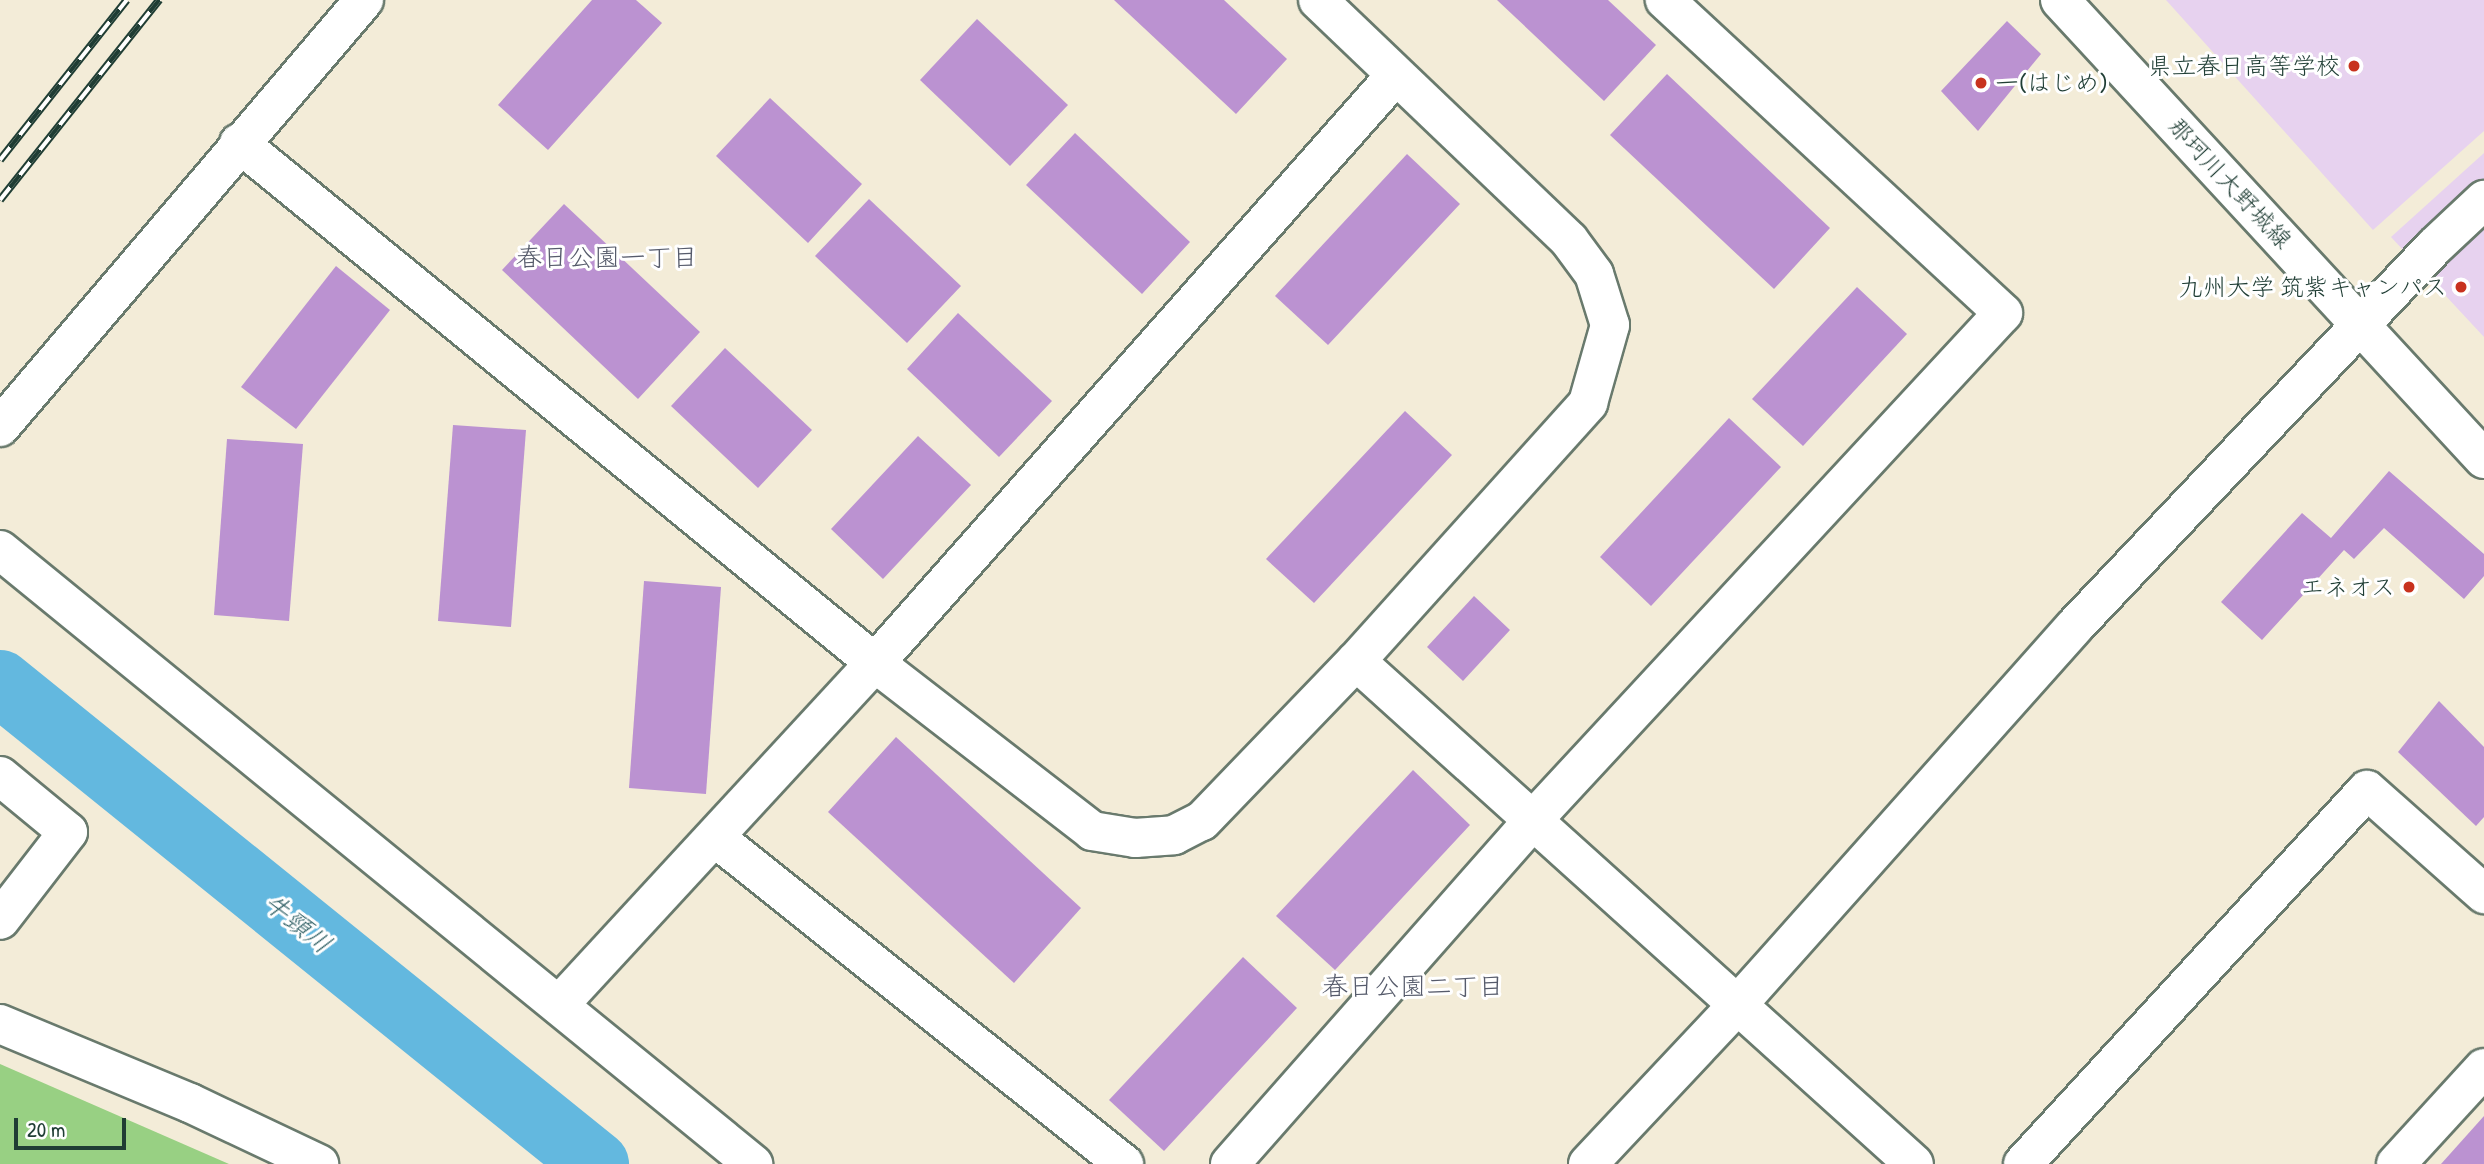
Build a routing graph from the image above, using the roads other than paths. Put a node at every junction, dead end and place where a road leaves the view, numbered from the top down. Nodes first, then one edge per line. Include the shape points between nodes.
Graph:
1 (364, 0) edge
2 (1318, 0) edge
3 (1665, 0) edge
4 (2054, 0) edge
5 (2060, 0) edge
6 (2079, 14) edge
7 (1395, 76) junction
8 (239, 144) junction
9 (2484, 200) edge
10 (2361, 325) junction
11 (0, 427) edge
12 (2484, 459) edge
13 (0, 550) edge
14 (1356, 661) junction
15 (875, 663) junction
16 (0, 775) edge
17 (1531, 822) junction
18 (717, 839) junction
19 (2484, 894) edge
20 (0, 920) edge
21 (1739, 1003) junction
22 (559, 1005) junction
23 (0, 1024) edge
24 (2484, 1068) edge
25 (319, 1164) edge
26 (752, 1164) edge
27 (1124, 1164) edge
28 (1230, 1164) edge
29 (1588, 1164) edge
30 (1914, 1164) edge
31 (2023, 1164) edge
32 (2396, 1164) edge

1 - 8 street
2 - 7 street
3 - 17 street via 2003,313
4 - 6 street
5 - 6 street, 那珂川大野城線
6 - 10 street, 那珂川大野城線
7 - 14 street via 1569,240 1594,274 1610,325 1588,403
7 - 15 street
8 - 11 street
8 - 15 street
9 - 10 street
10 - 12 street, 那珂川大野城線
10 - 21 street via 2074,626
13 - 22 street
14 - 15 street via 1202,821 1174,835 1135,838 1092,831
14 - 17 street
15 - 18 street
16 - 20 street via 68,832
17 - 21 street
17 - 28 street
18 - 22 street
18 - 27 street
19 - 31 street via 2367,790
21 - 29 street
21 - 30 street
22 - 26 street
23 - 25 street via 190,1103
24 - 32 street

